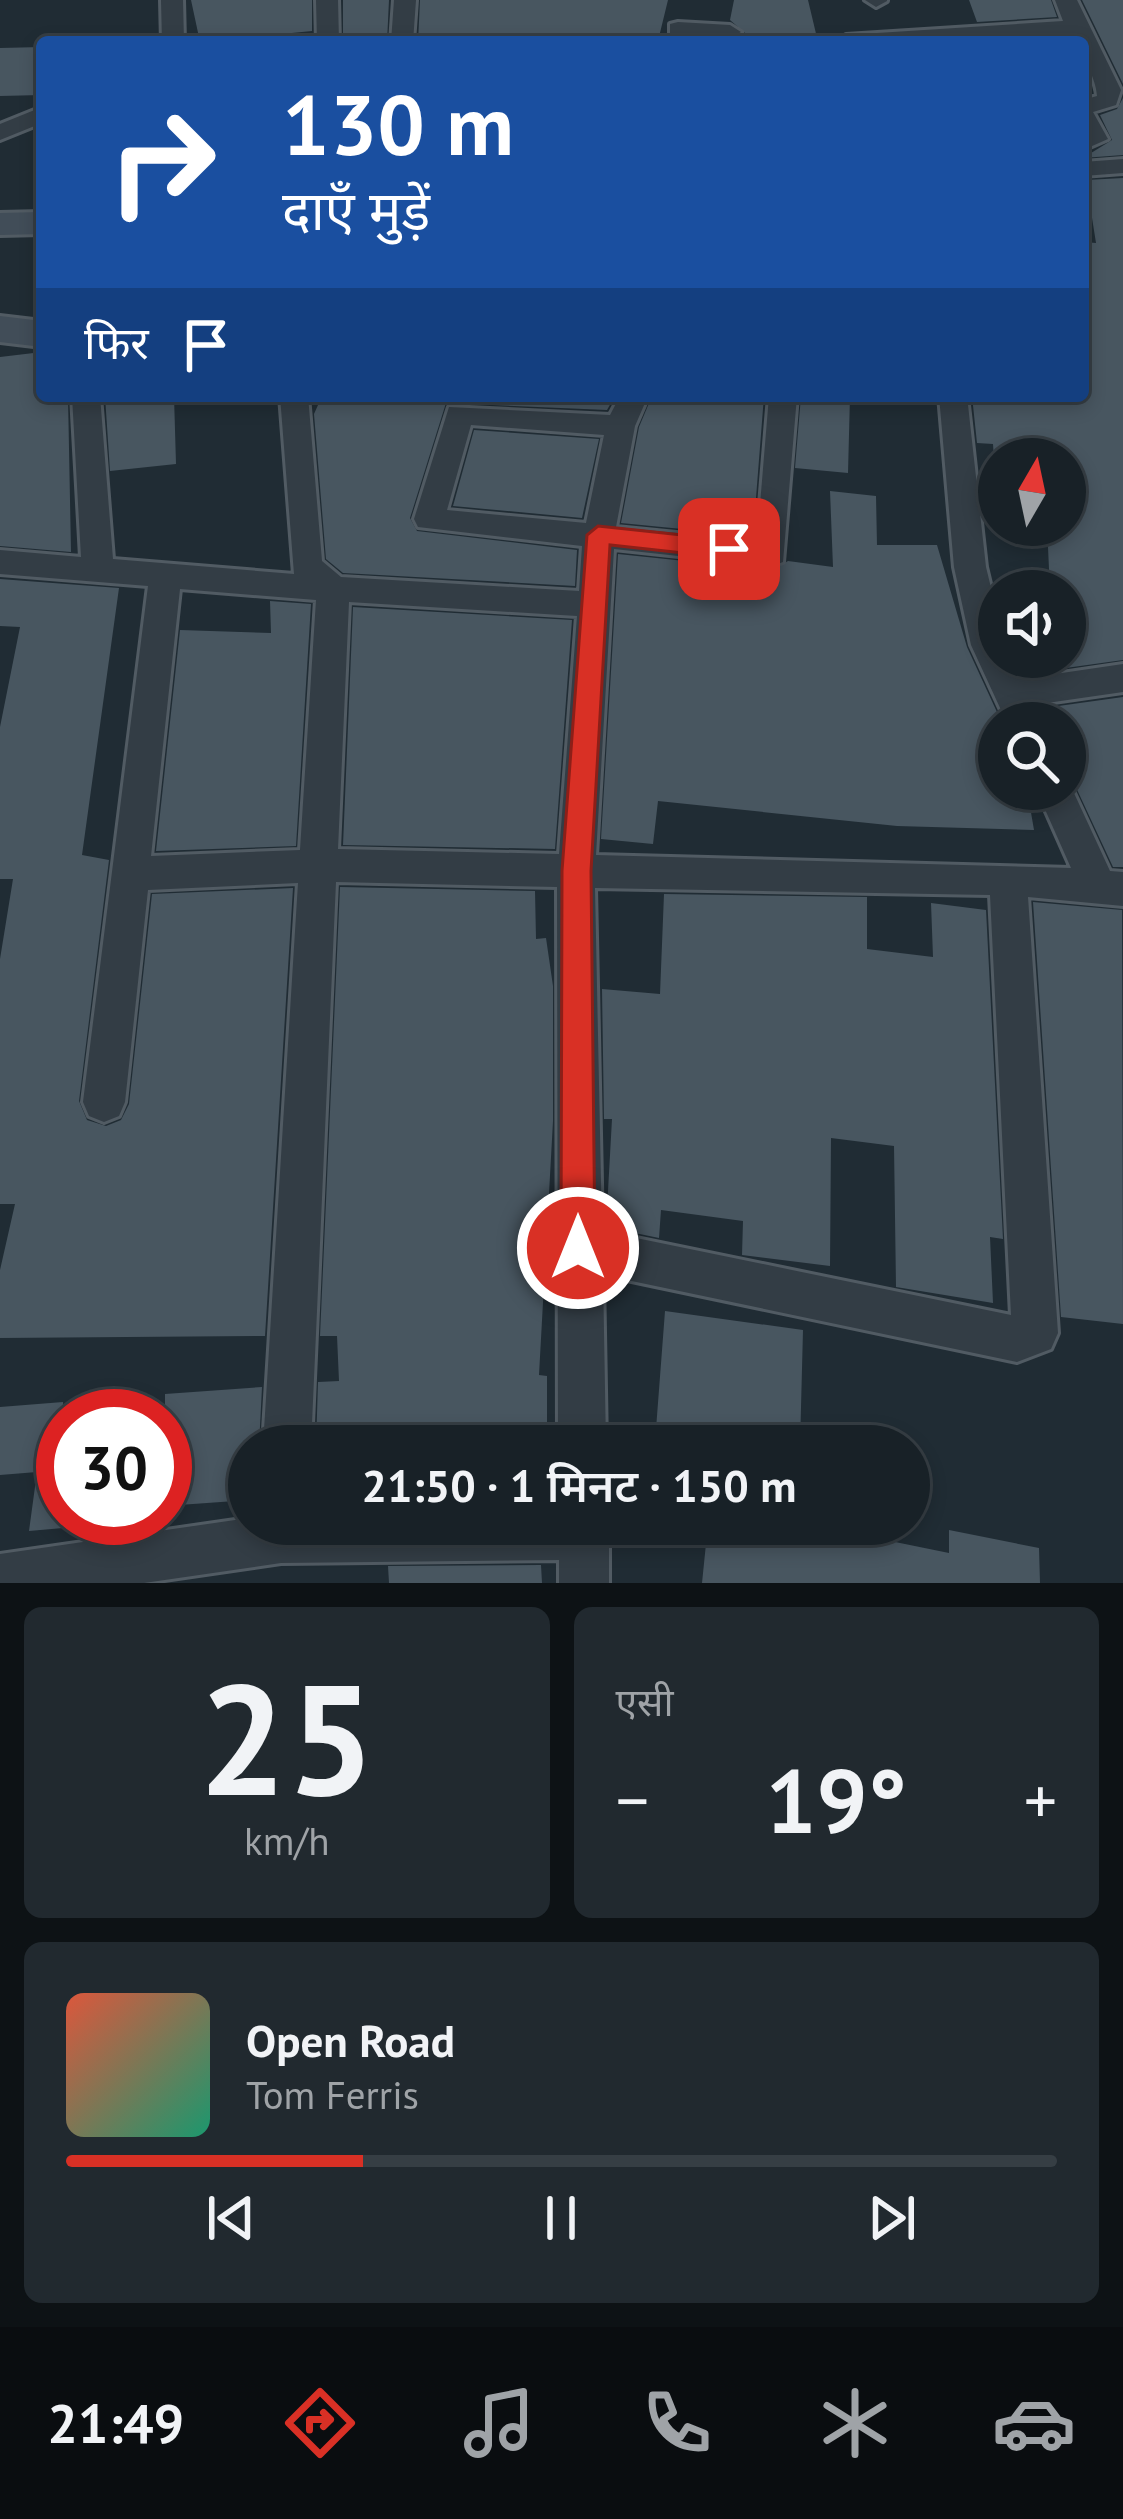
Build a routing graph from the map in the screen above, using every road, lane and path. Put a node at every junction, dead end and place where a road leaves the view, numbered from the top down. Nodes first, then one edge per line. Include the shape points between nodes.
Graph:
1 (172, 0) edge
2 (327, 0) edge
3 (405, 0) edge
4 (693, 0) edge
5 (1066, 0) edge
6 (1076, 26) junction
7 (730, 32) dead end
8 (172, 36) edge
9 (328, 36) edge
10 (402, 36) edge
11 (675, 36) edge
12 (932, 36) edge
13 (1081, 36) edge
14 (1089, 51) edge
15 (1089, 108) edge
16 (36, 117) edge
17 (0, 133) edge
18 (0, 224) edge
19 (36, 224) edge
20 (0, 329) edge
21 (36, 333) edge
22 (86, 402) edge
23 (294, 402) edge
24 (783, 402) edge
25 (954, 402) edge
26 (627, 411) edge
27 (598, 535) junction
28 (0, 562) edge
29 (98, 570) junction
30 (165, 576) junction
31 (333, 589) junction
32 (597, 605) junction
33 (1123, 678) edge
34 (1014, 702) edge
35 (1038, 702) edge
36 (1066, 810) edge
37 (321, 866) junction
38 (576, 871) junction
39 (128, 874) junction
40 (1008, 878) junction
41 (1110, 888) edge
42 (104, 1102) dead end
43 (578, 1248) junction
44 (287, 1425) edge
45 (582, 1425) edge
46 (228, 1540) edge
47 (546, 1545) edge
48 (584, 1547) edge
49 (0, 1579) edge

1 - 8 street
2 - 9 street
3 - 10 street
4 - 11 street
5 - 6 street
6 - 12 street
6 - 13 street
7 - 11 street
14 - 15 street via 1109,90 1108,100
16 - 17 street
18 - 19 street
20 - 21 street
22 - 29 street
23 - 31 street via 306,566
24 - 27 street via 772,554
25 - 34 street via 970,567 988,645
26 - 27 street
26 - 27 street via 460,414 429,518
27 - 32 street
28 - 29 street
29 - 30 street
30 - 31 street
30 - 39 street
31 - 32 street
31 - 37 street
32 - 38 street
33 - 35 street
36 - 41 street
37 - 38 street
37 - 39 street
37 - 44 street
38 - 40 street
38 - 43 street
39 - 42 street
40 - 41 street
40 - 43 street via 1035,1333 1017,1339
43 - 45 street
46 - 49 street
47 - 48 street

